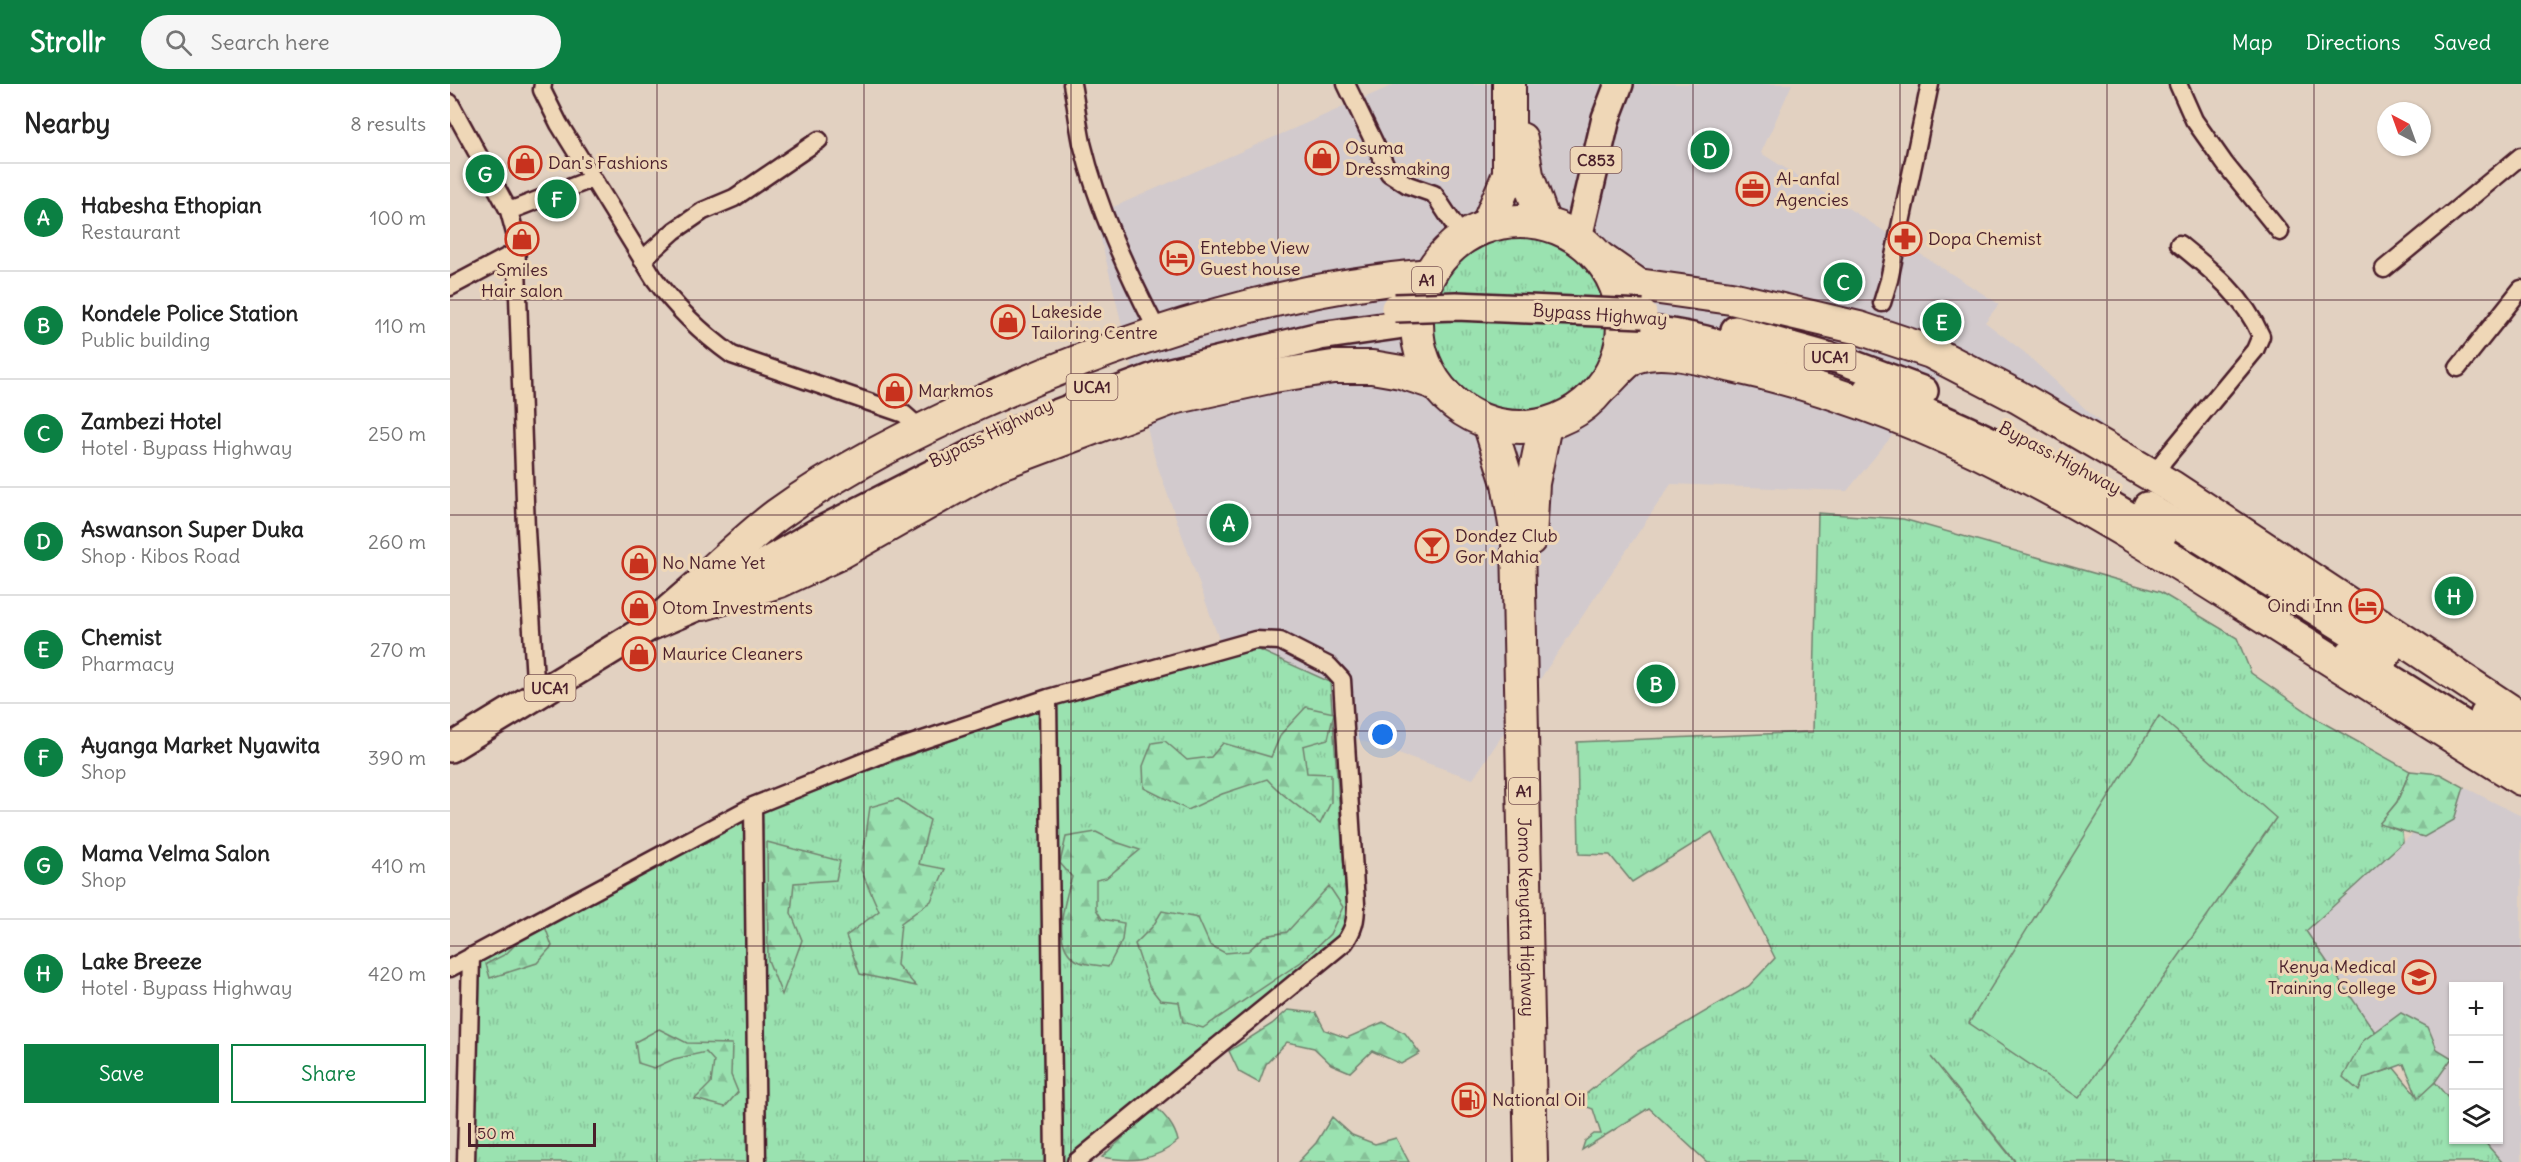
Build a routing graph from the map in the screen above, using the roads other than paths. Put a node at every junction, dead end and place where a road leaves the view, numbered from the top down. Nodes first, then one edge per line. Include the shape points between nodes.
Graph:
1 (543, 84) edge
2 (1072, 84) edge
3 (1346, 84) edge
4 (1509, 84) edge
5 (1516, 84) edge
6 (1619, 84) edge
7 (1930, 84) edge
8 (2178, 84) edge
9 (450, 103) edge
10 (819, 140) dead end
11 (2521, 156) edge
12 (592, 179) junction
13 (509, 211) junction
14 (1544, 223) junction
15 (1475, 232) junction
16 (2280, 232) dead end
17 (1578, 238) junction
18 (2178, 243) dead end
19 (516, 252) junction
20 (1601, 258) junction
21 (642, 260) junction
22 (2384, 269) dead end
23 (1429, 275) junction
24 (450, 287) edge
25 (2521, 289) edge
26 (1881, 303) dead end
27 (1158, 332) junction
28 (2458, 368) dead end
29 (1434, 383) junction
30 (1604, 385) junction
31 (1489, 423) junction
32 (1545, 425) junction
33 (921, 429) junction
34 (2004, 436) junction
35 (2154, 477) junction
36 (706, 589) junction
37 (536, 697) junction
38 (1048, 698) junction
39 (2520, 721) edge
40 (450, 748) edge
41 (2521, 760) edge
42 (2521, 779) edge
43 (753, 806) junction
44 (471, 956) junction
45 (450, 968) edge
46 (466, 1162) edge
47 (757, 1162) edge
48 (1054, 1162) edge
49 (1076, 1162) edge
50 (1531, 1162) edge
51 (1548, 1162) edge

1 - 12 street via 548,104
2 - 27 street via 1083,144 1111,230
3 - 15 street via 1389,173 1434,194
4 - 15 highway, A1 via 1509,174
5 - 14 highway via 1527,175
6 - 17 main road, C853 via 1606,118
7 - 26 street
8 - 16 street via 2194,120
9 - 13 street
10 - 21 street via 734,198 703,211
11 - 22 street
12 - 13 street
12 - 21 street
13 - 19 street
14 - 15 highway, A1 via 1515,221
14 - 17 highway, A1
15 - 23 highway, A1 via 1444,254
17 - 20 highway, A1
18 - 35 street via 2243,304 2260,336 2255,350
19 - 24 street
19 - 37 street
20 - 30 highway, A1 via 1621,298 1624,321 1616,365
20 - 35 highway via 1638,285 1731,298 1859,328 1931,352 2018,397
21 - 33 street via 665,293 732,356 904,414
23 - 27 highway via 1295,296
23 - 29 highway, A1 via 1420,296 1418,341
25 - 28 street
27 - 33 highway via 1066,365
29 - 31 highway, A1 via 1468,414
29 - 36 highway via 1401,372 1333,367 1173,398 995,465 836,555 780,581
30 - 32 highway, A1 via 1588,403
30 - 42 highway via 1634,358 1658,353 1763,373 1835,393 1925,426 1994,458 2162,553
31 - 32 highway, A1 via 1508,427
31 - 50 highway, Jomo Kenyatta Highway / A1 via 1508,483 1518,542
32 - 51 highway, Jomo Kenyatta Highway / A1 via 1533,483 1530,544
33 - 36 highway via 805,496 753,534
34 - 36 main road, Bypass Highway / UCA1 via 1830,377 1658,331 1549,324 1397,325 1320,336 1162,374 1032,423 812,528 729,584
34 - 39 main road, Bypass Highway / UCA1 via 2142,502
34 - 41 main road, Bypass Highway / UCA1
35 - 39 highway
36 - 37 main road, Bypass Highway / UCA1
37 - 40 main road, Bypass Highway / UCA1
38 - 43 street via 892,750
38 - 48 street
38 - 49 street via 1255,640 1280,641 1329,666 1342,680 1356,904 1356,919 1345,942
43 - 44 street
43 - 47 street
44 - 45 street
44 - 46 street

